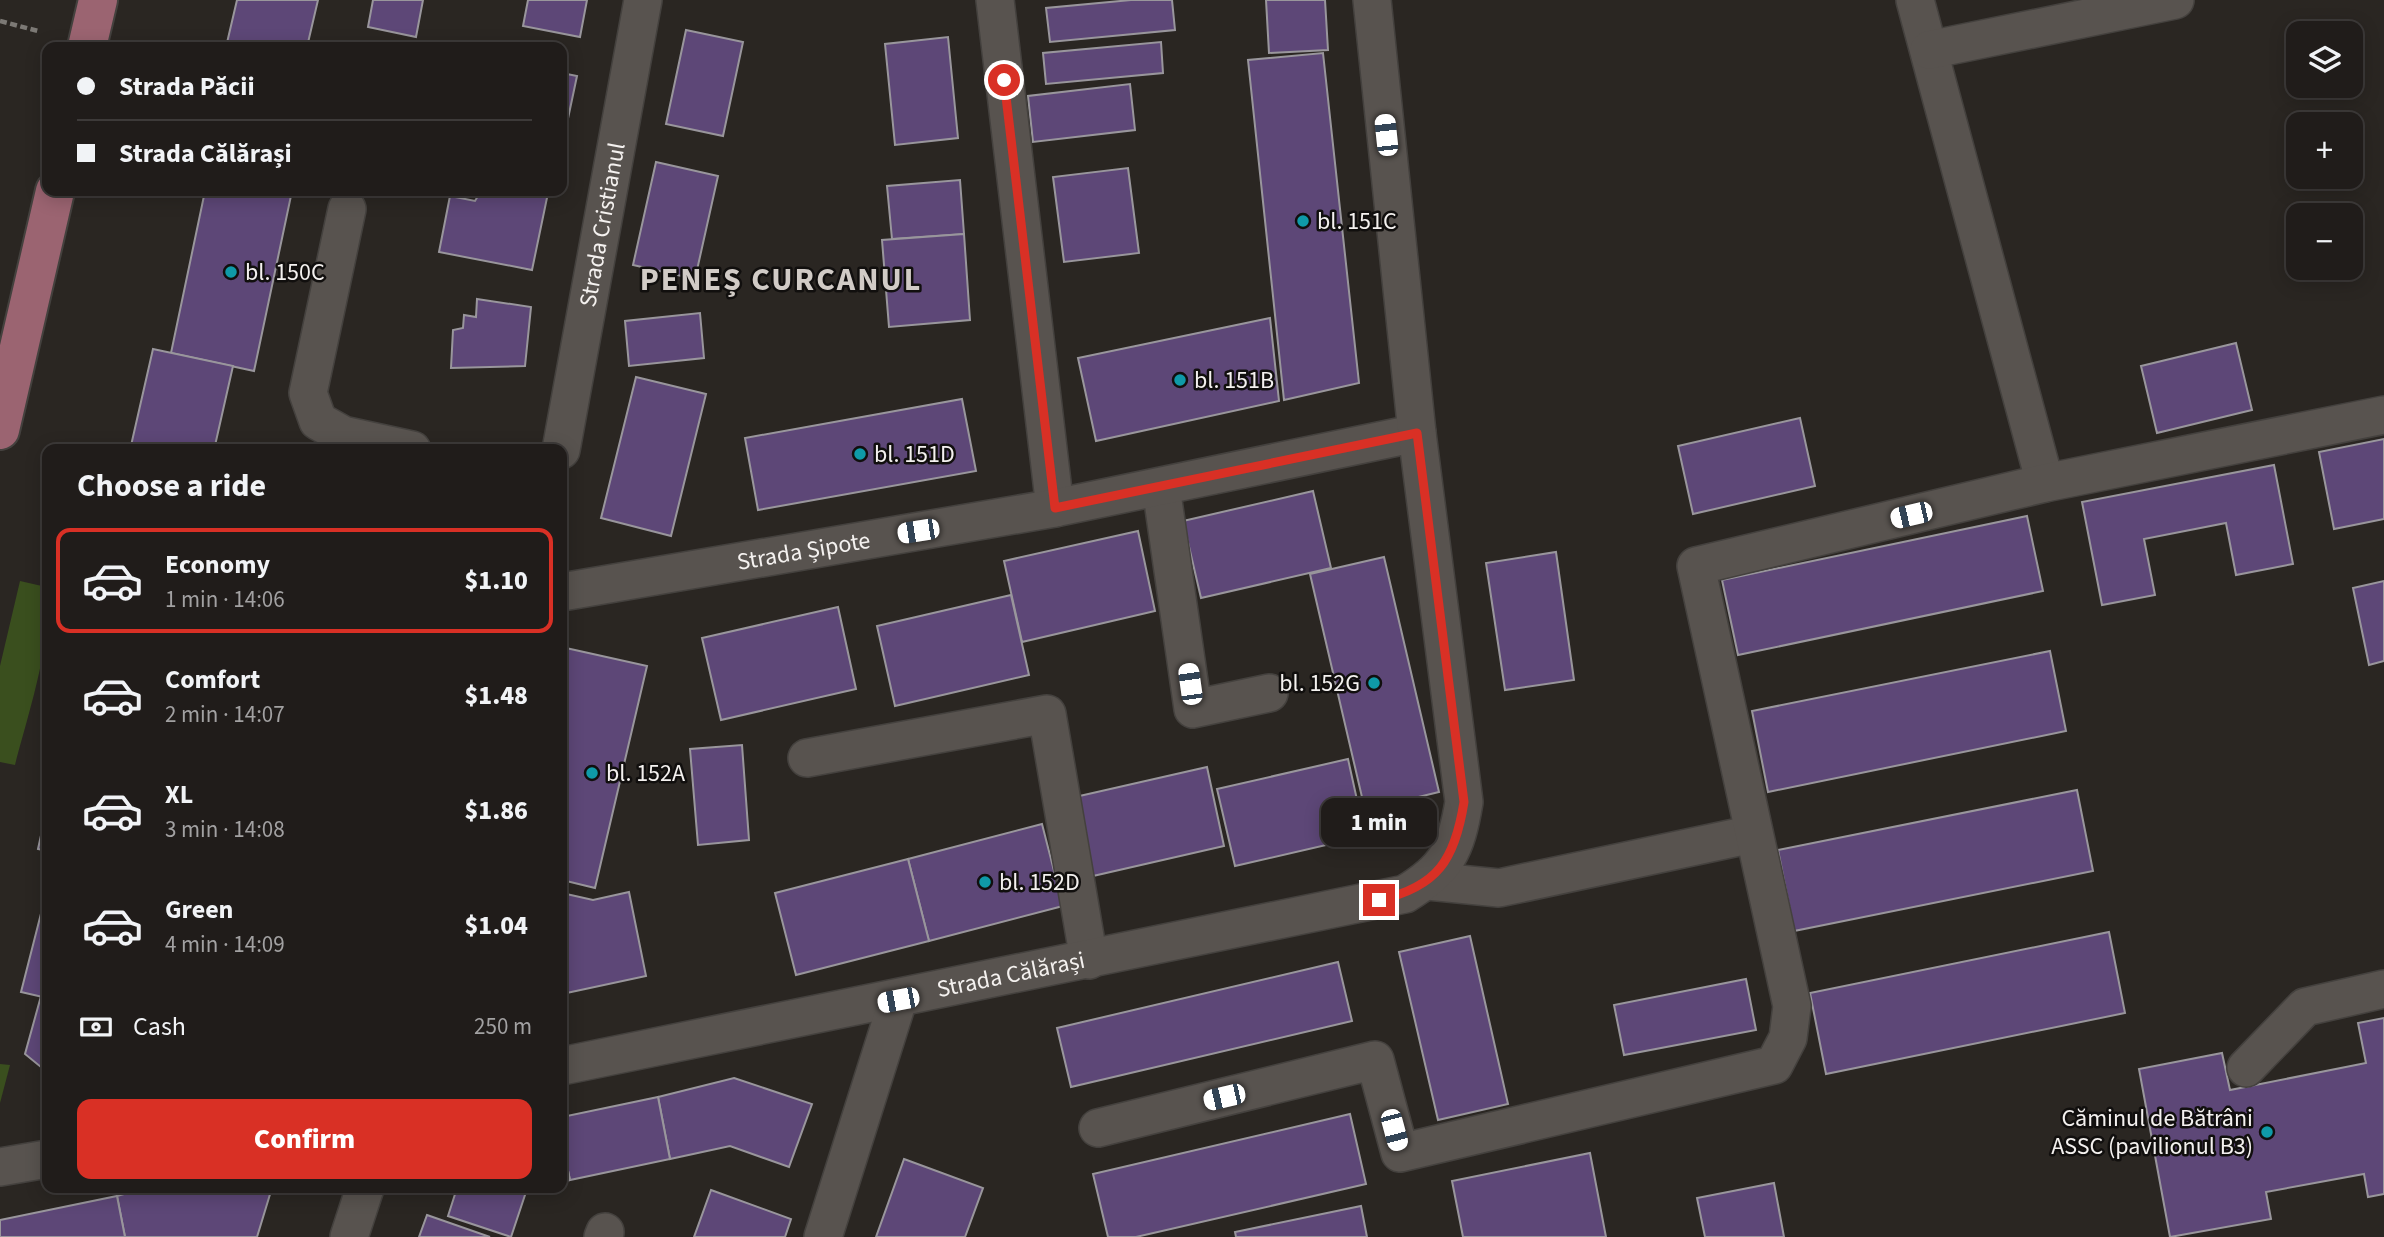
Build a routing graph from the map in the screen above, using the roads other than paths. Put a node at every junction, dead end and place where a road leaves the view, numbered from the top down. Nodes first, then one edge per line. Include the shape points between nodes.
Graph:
1 (98, 0) edge
2 (643, 0) edge
3 (995, 0) edge
4 (1373, 0) edge
5 (1915, 0) edge
6 (2175, 0) edge
7 (89, 42) edge
8 (1929, 50) junction
9 (54, 196) edge
10 (347, 209) dead end
11 (2384, 415) edge
12 (0, 430) edge
13 (1417, 433) junction
14 (384, 444) edge
15 (562, 444) edge
16 (2045, 484) junction
17 (1161, 487) junction
18 (1055, 508) junction
19 (567, 591) edge
20 (1269, 693) dead end
21 (807, 758) dead end
22 (1753, 834) junction
23 (1438, 870) junction
24 (1089, 960) junction
25 (2384, 989) edge
26 (898, 1000) junction
27 (567, 1065) edge
28 (2246, 1068) dead end
29 (1098, 1128) dead end
30 (42, 1160) edge
31 (0, 1167) edge
32 (363, 1193) edge
33 (349, 1237) edge
34 (823, 1237) edge

1 - 7 main road
2 - 15 street, Strada Cristianul
3 - 18 street
4 - 13 street
5 - 8 street
6 - 8 street
8 - 16 street
9 - 12 main road
10 - 14 street via 308,393 318,421 343,435
11 - 16 street
13 - 17 street, Strada Șipote
13 - 23 street via 1464,802 1459,831
16 - 22 street via 1696,566
17 - 18 street, Strada Șipote
17 - 20 street via 1193,709
18 - 19 street, Strada Șipote
21 - 24 street via 1047,714
22 - 23 street via 1499,888
22 - 29 street via 1792,1006 1788,1038 1774,1065 1400,1153 1376,1060
23 - 24 street, Strada Călărași via 1405,894
24 - 26 street, Strada Călărași
25 - 28 street via 2305,1007
26 - 27 street, Strada Călărași
26 - 34 street
30 - 31 street
32 - 33 street

